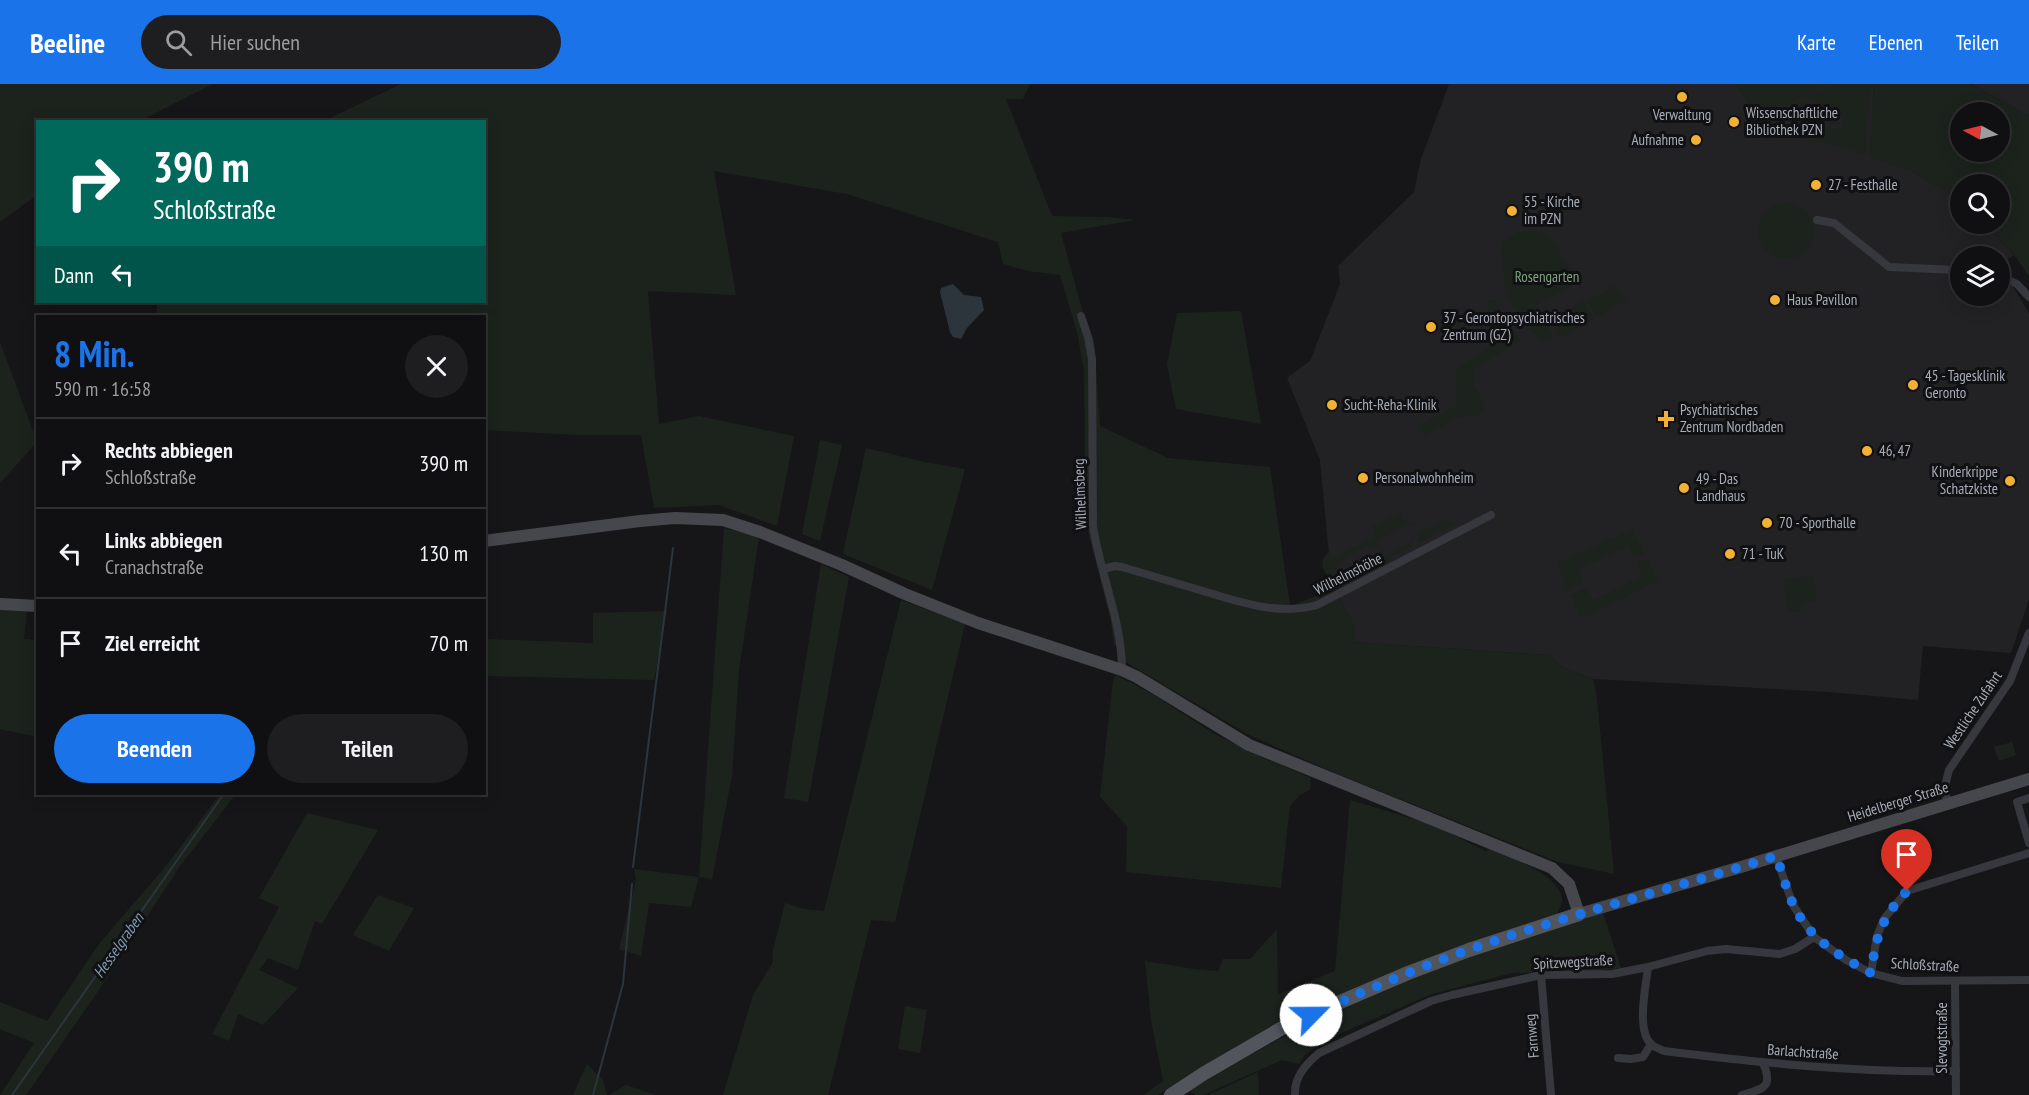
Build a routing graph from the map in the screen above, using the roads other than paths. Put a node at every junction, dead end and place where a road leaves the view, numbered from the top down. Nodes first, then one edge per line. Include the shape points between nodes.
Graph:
1 (1817, 220) dead end
2 (1950, 270) edge
3 (2010, 281) edge
4 (2029, 297) edge
5 (1081, 316) dead end
6 (1491, 515) dead end
7 (486, 541) edge
8 (1103, 569) junction
9 (0, 604) edge
10 (36, 606) edge
11 (2029, 633) edge
12 (1122, 670) junction
13 (2029, 778) edge
14 (2029, 798) edge
15 (1947, 803) junction
16 (2029, 843) edge
17 (2029, 853) edge
18 (1776, 856) junction
19 (1579, 914) junction
20 (1814, 937) junction
21 (1648, 967) junction
22 (1871, 973) junction
23 (1541, 975) junction
24 (2029, 980) edge
25 (1956, 981) junction
26 (1651, 1044) junction
27 (1618, 1058) dead end
28 (1763, 1063) junction
29 (1956, 1071) junction
30 (1171, 1095) edge
31 (1295, 1095) edge
32 (1551, 1095) edge
33 (1742, 1095) edge
34 (1956, 1095) edge

1 - 2 street via 1840,227 1889,267
3 - 4 street
5 - 8 street, Wilhelmsberg via 1092,359 1093,526
6 - 8 street, Wilhelmshöhe via 1306,608 1281,610 1122,567
7 - 12 main road via 640,521 723,520 978,623
8 - 12 street, Wilhelmsberg
9 - 10 main road
11 - 15 street, Westliche Zufahrt via 2010,681 1948,770
12 - 19 main road via 1249,745 1552,868 1569,884
13 - 15 main road, Heidelberger Straße
14 - 16 street via 2017,802
15 - 18 main road, Heidelberger Straße
17 - 22 street via 1907,891 1884,919
18 - 19 main road, Heidelberger Straße
18 - 20 street, Schloßstraße via 1793,905
19 - 30 main road via 1408,973 1291,1023
20 - 21 street, Spitzwegstraße via 1780,954 1726,949
20 - 22 street, Schloßstraße
21 - 23 street, Spitzwegstraße via 1596,975
21 - 26 street via 1642,1023
22 - 25 street, Schloßstraße via 1902,981
23 - 31 street, Spitzwegstraße via 1431,1001 1319,1053 1298,1077
23 - 32 street, Farnweg
24 - 25 street, Schloßstraße
25 - 29 street, Slevogtstraße
26 - 27 street via 1643,1057
26 - 28 street, Barlachstraße via 1664,1051
28 - 29 street, Barlachstraße via 1896,1072
28 - 33 street via 1768,1075 1764,1087
29 - 34 street, Slevogtstraße

